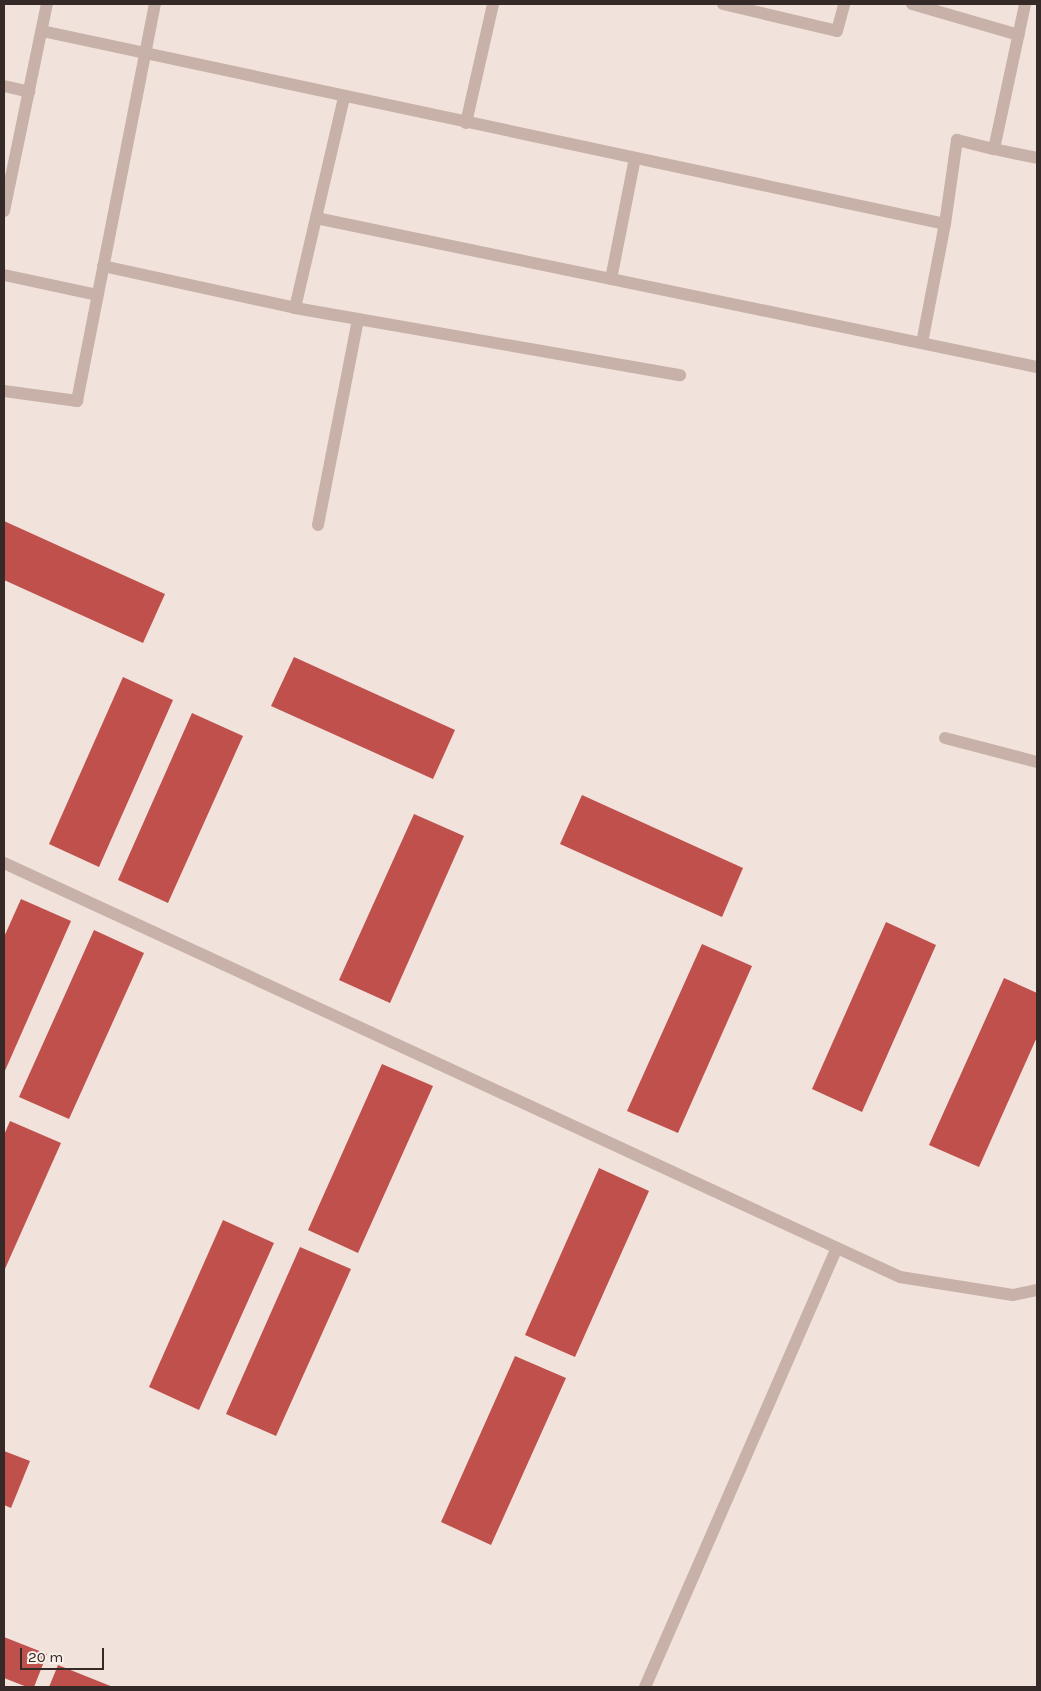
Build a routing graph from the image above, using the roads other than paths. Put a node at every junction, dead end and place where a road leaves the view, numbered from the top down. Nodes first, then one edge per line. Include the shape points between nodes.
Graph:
1 (47, 4) edge
2 (155, 4) edge
3 (492, 4) edge
4 (723, 4) edge
5 (844, 4) edge
6 (912, 4) edge
7 (1026, 4) edge
8 (42, 31) junction
9 (1018, 36) junction
10 (145, 53) junction
11 (4, 86) edge
12 (29, 92) junction
13 (344, 97) junction
14 (466, 123) junction
15 (994, 149) junction
16 (635, 158) junction
17 (1037, 158) edge
18 (4, 212) edge
19 (316, 218) junction
20 (945, 224) junction
21 (103, 266) junction
22 (4, 275) edge
23 (611, 279) junction
24 (97, 295) junction
25 (295, 308) junction
26 (358, 319) junction
27 (922, 343) junction
28 (1037, 367) edge
29 (680, 375) dead end
30 (4, 391) edge
31 (318, 524) dead end
32 (945, 738) dead end
33 (1037, 762) edge
34 (4, 862) edge
35 (837, 1248) junction
36 (1037, 1290) edge
37 (645, 1687) edge

1 - 8 street
2 - 10 street
3 - 14 street
4 - 5 street via 837,31
6 - 9 street
7 - 9 street
8 - 10 street
8 - 12 street
9 - 15 street
10 - 13 street
10 - 21 street
11 - 12 street
12 - 18 street
13 - 14 street
13 - 19 street
14 - 16 street
15 - 17 street
15 - 20 street via 957,140
16 - 20 street
16 - 23 street
19 - 23 street
19 - 25 street
20 - 27 street
21 - 24 street
21 - 25 street
22 - 24 street
23 - 27 street
24 - 30 street via 77,400
25 - 26 street
26 - 29 street
26 - 31 street
27 - 28 street
32 - 33 street
34 - 35 street
35 - 36 street via 900,1277 1013,1295
35 - 37 street

